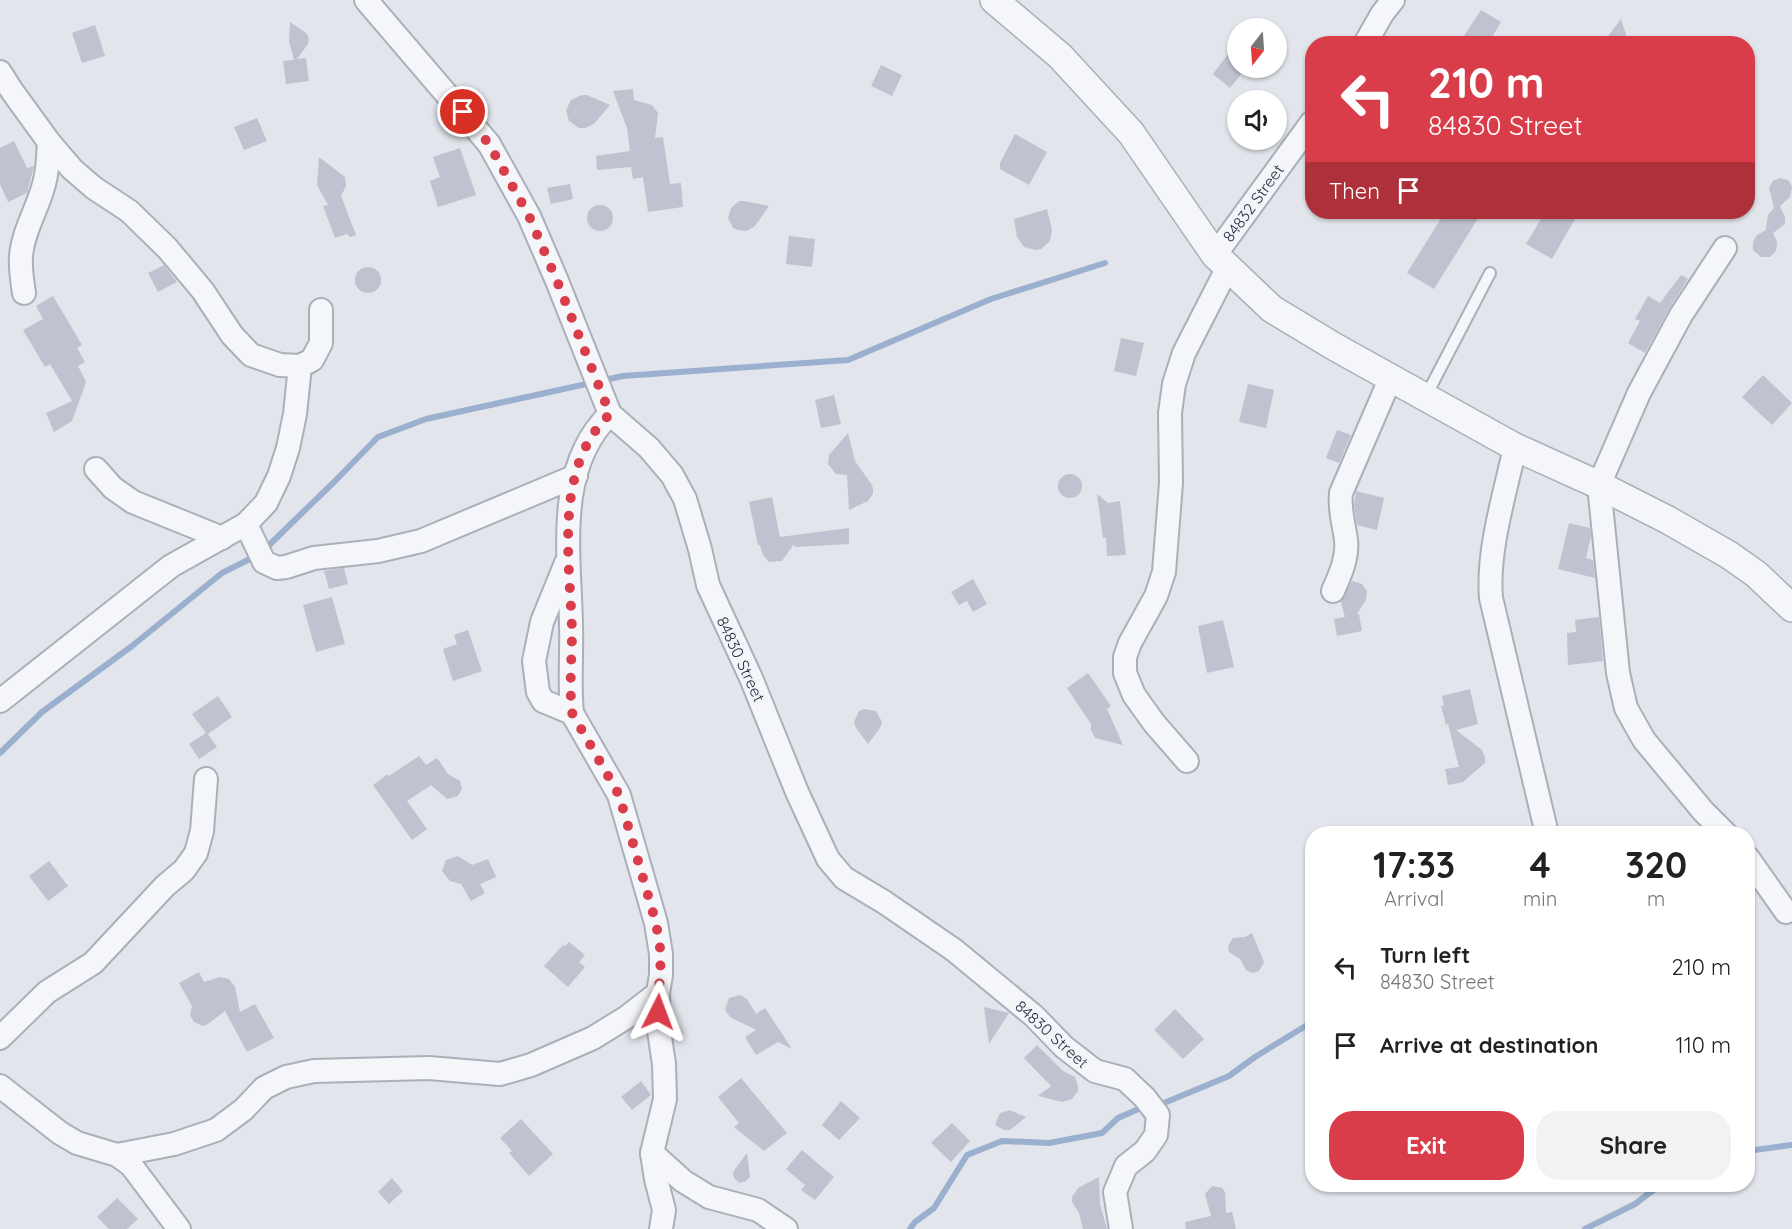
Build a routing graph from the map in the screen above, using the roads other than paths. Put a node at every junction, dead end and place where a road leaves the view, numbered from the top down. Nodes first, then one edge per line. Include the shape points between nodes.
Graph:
1 (366, 0) edge
2 (994, 0) edge
3 (1393, 0) edge
4 (1370, 36) edge
5 (0, 72) edge
6 (1305, 133) edge
7 (49, 142) junction
8 (1725, 248) dead end
9 (1221, 261) junction
10 (1490, 273) dead end
11 (24, 293) dead end
12 (321, 310) dead end
13 (300, 366) junction
14 (1390, 377) junction
15 (1425, 397) junction
16 (610, 414) junction
17 (1515, 447) junction
18 (96, 470) dead end
19 (576, 476) junction
20 (1599, 485) junction
21 (246, 524) junction
22 (222, 538) junction
23 (567, 558) junction
24 (1333, 591) dead end
25 (1792, 608) edge
26 (0, 701) edge
27 (572, 713) junction
28 (1186, 761) dead end
29 (206, 779) dead end
30 (1545, 826) edge
31 (1718, 826) edge
32 (1755, 868) edge
33 (1786, 912) dead end
34 (658, 993) junction
35 (0, 1038) edge
36 (0, 1086) edge
37 (652, 1153) junction
38 (117, 1155) junction
39 (179, 1229) edge
40 (661, 1229) edge
41 (786, 1229) edge
42 (1121, 1229) edge

1 - 16 street, 84830 Street via 489,144 529,216
2 - 9 street via 1060,56 1131,134
3 - 4 street
5 - 7 street
6 - 9 street, 84832 Street
7 - 11 street via 45,182 21,254
7 - 13 street via 72,169 129,211 167,248 251,355 280,365
8 - 20 street via 1681,315 1639,393
9 - 14 street via 1272,309
9 - 28 street, 84832 Street via 1174,384 1164,572 1125,657 1125,673 1134,695
10 - 15 lane
12 - 13 street via 321,343 312,360
13 - 21 street via 295,414 279,476 266,503
14 - 15 street
14 - 24 street via 1341,493 1346,542 1343,567
15 - 17 street
16 - 19 street via 597,426 585,447
16 - 42 street, 84830 Street via 649,448 672,475 685,499 708,585 828,859 844,878 954,950 1095,1071 1125,1078 1158,1115 1156,1135 1145,1151 1126,1166 1115,1192
17 - 20 street
17 - 30 street via 1492,560 1491,598
18 - 22 street via 133,502
19 - 21 street via 421,541 378,551 314,558 286,567 264,562
19 - 23 street
20 - 25 street via 1729,555
20 - 31 street via 1618,673 1626,708 1644,740
21 - 22 street
22 - 26 street via 171,566
23 - 27 street
23 - 27 street via 542,622 534,661 543,701
27 - 34 street via 619,795 656,923 661,954
29 - 35 street via 202,831 196,853 184,870 93,963 47,992
32 - 33 street
34 - 37 street via 665,1099
34 - 38 street via 593,1038 531,1065 500,1074 429,1068 305,1072 264,1088 216,1130
36 - 38 street via 60,1133 77,1143
37 - 40 street via 664,1210
37 - 41 street via 709,1197 758,1210
38 - 39 street via 131,1165

